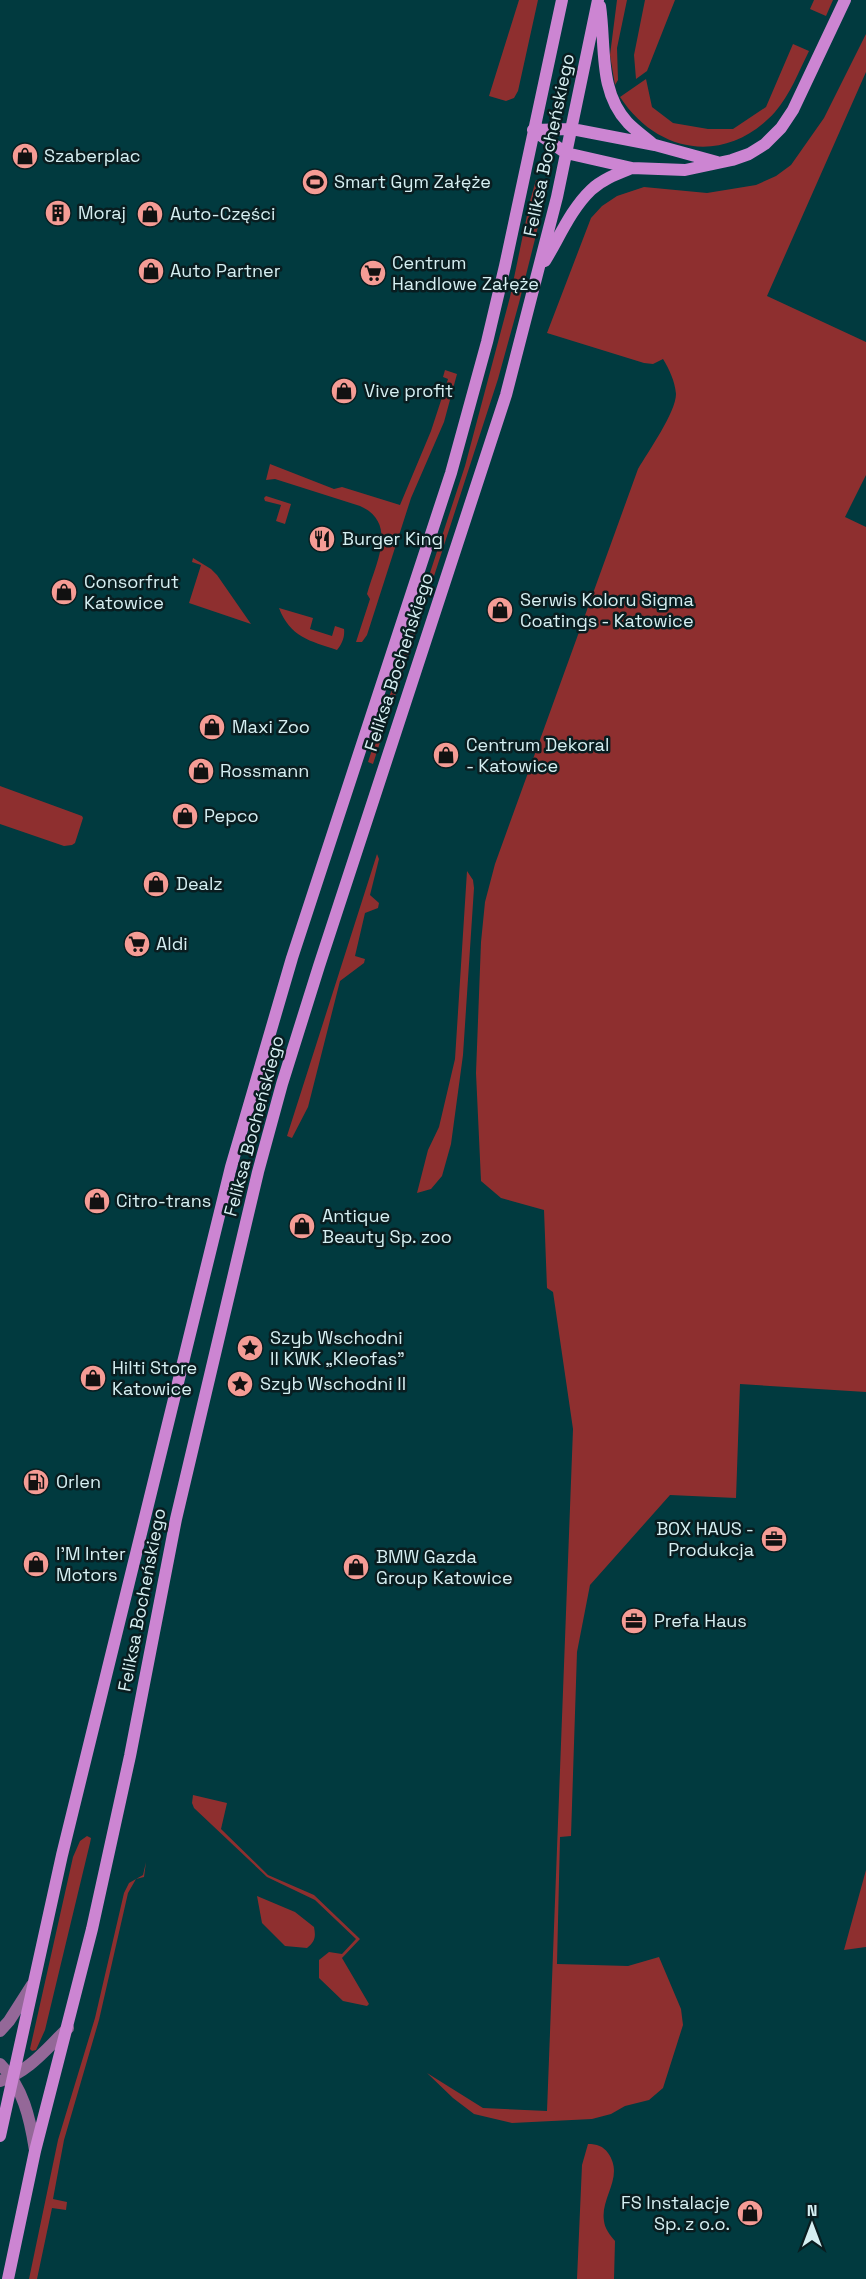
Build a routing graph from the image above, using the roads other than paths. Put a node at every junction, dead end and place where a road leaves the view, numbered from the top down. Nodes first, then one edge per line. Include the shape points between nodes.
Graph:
1 (562, 0) edge
2 (598, 0) edge
3 (845, 0) edge
4 (572, 129) junction
5 (533, 130) junction
6 (655, 145) junction
7 (566, 153) junction
8 (718, 163) junction
9 (632, 168) junction
10 (539, 270) junction
11 (32, 1985) junction
12 (68, 2028) junction
13 (0, 2031) edge
14 (0, 2064) edge
15 (13, 2077) junction
16 (0, 2081) edge
17 (0, 2136) edge
18 (35, 2151) junction
19 (8, 2279) edge

1 - 5 main road, Feliksa Bocheńskiego
2 - 4 main road, Feliksa Bocheńskiego
2 - 6 main road via 604,72 610,93 628,123
3 - 8 main road via 781,128 749,154
4 - 5 main road
4 - 6 main road
4 - 7 main road, Feliksa Bocheńskiego
5 - 7 main road
5 - 11 main road, Feliksa Bocheńskiego via 492,322 451,473 292,958 231,1167
6 - 8 main road
7 - 9 main road
7 - 10 main road, Feliksa Bocheńskiego
8 - 9 main road via 685,170
9 - 10 main road via 610,177 581,201
10 - 12 main road, Feliksa Bocheńskiego via 506,395 319,966 261,1161 176,1519 128,1767
11 - 13 street
11 - 15 main road, Feliksa Bocheńskiego
12 - 15 street via 32,2065
12 - 18 main road, Feliksa Bocheńskiego
14 - 15 street
15 - 16 street
15 - 17 main road, Feliksa Bocheńskiego
15 - 18 street via 29,2118
18 - 19 main road, Feliksa Bocheńskiego

